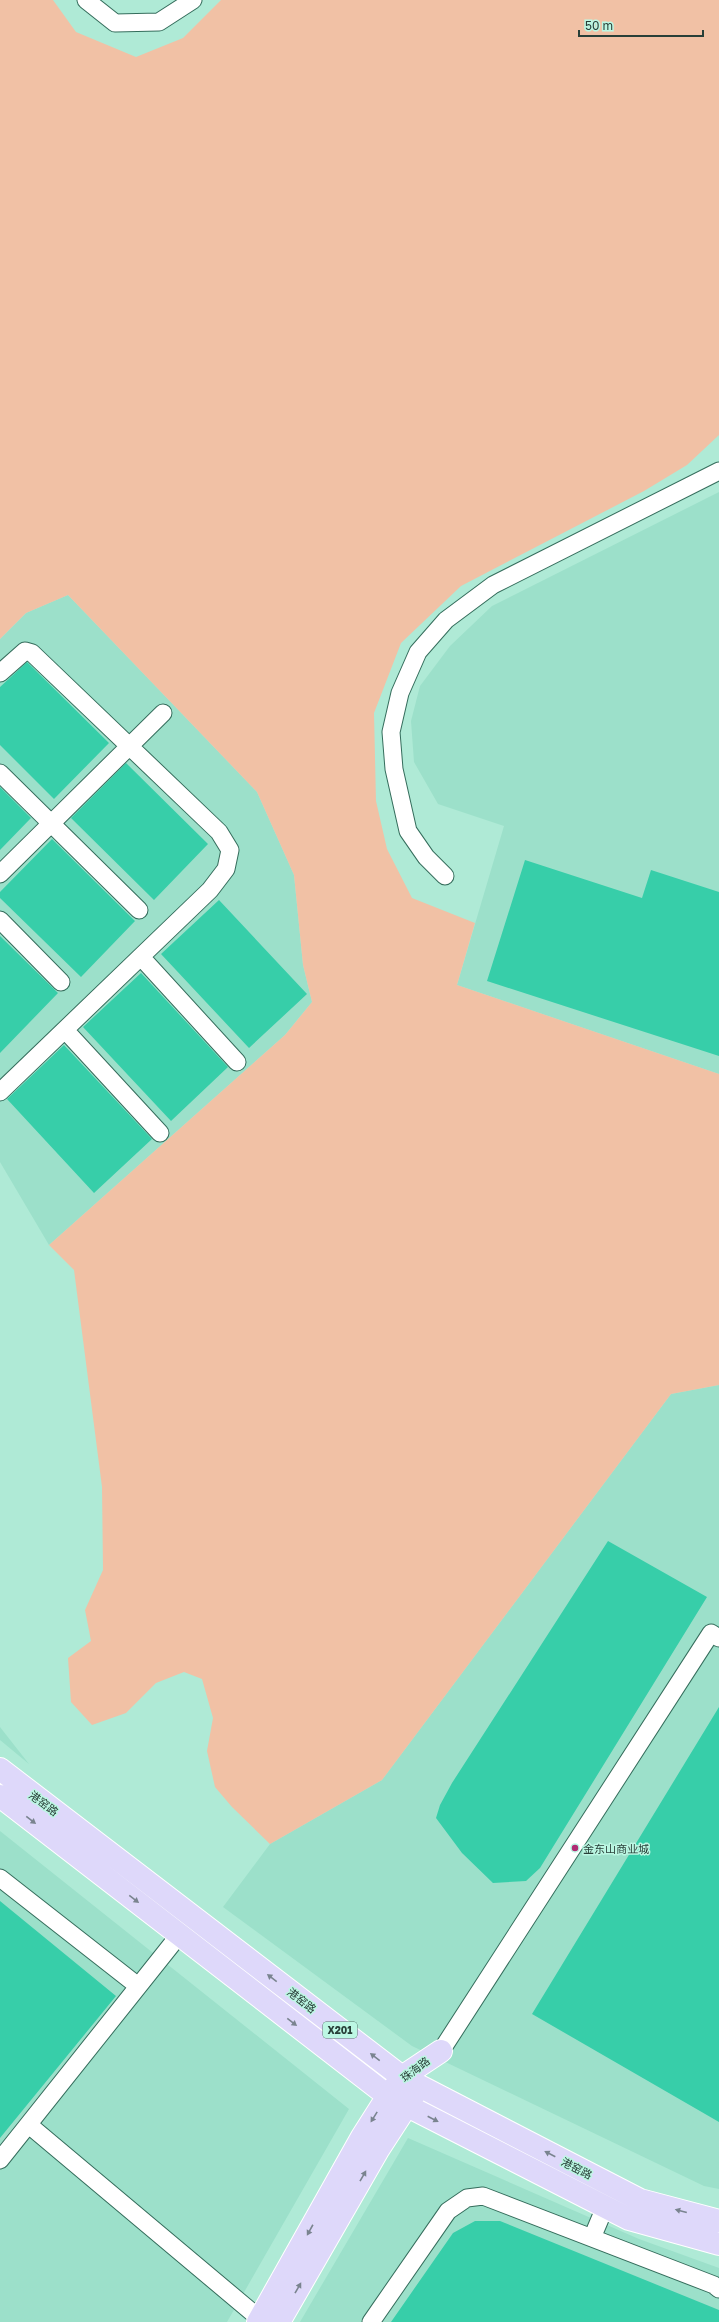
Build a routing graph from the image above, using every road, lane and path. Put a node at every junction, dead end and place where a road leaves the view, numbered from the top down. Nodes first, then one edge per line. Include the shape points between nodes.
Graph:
1 (86, 0) edge
2 (193, 0) edge
3 (719, 471) edge
4 (0, 673) edge
5 (163, 714) dead end
6 (130, 746) junction
7 (0, 773) edge
8 (52, 824) junction
9 (0, 874) edge
10 (445, 876) dead end
11 (140, 910) dead end
12 (0, 920) edge
13 (141, 957) junction
14 (61, 982) dead end
15 (65, 1030) junction
16 (237, 1062) dead end
17 (0, 1092) edge
18 (160, 1133) dead end
19 (719, 1638) edge
20 (1, 1769) edge
21 (0, 1796) edge
22 (0, 1878) edge
23 (180, 1934) junction
24 (138, 1986) junction
25 (441, 2051) joint
26 (411, 2082) junction
27 (397, 2100) junction
28 (29, 2124) junction
29 (0, 2160) edge
30 (605, 2207) junction
31 (719, 2221) edge
32 (592, 2238) junction
33 (719, 2244) edge
34 (719, 2289) edge
35 (266, 2321) edge
36 (371, 2322) edge

1 - 2 street via 114,23 159,22
3 - 10 street via 492,584 446,620 418,652 400,693 391,732 394,769 408,831 426,857
4 - 6 street via 25,650 32,653
5 - 6 street
6 - 8 street
6 - 13 street via 219,832 230,850 226,869 210,890
7 - 8 street
8 - 9 street
8 - 11 street
12 - 14 street
13 - 15 street
13 - 16 street
15 - 17 street
15 - 18 street
19 - 25 street via 711,1633
26 -> 20 main road, 港窑路 / X201
21 -> 23 main road, 港窑路 / X201
22 - 24 street
23 - 24 street
23 -> 27 main road, 港窑路 / X201
24 - 28 street
25 - 26 main road, 珠海路
26 - 27 main road, 珠海路
31 -> 26 main road, 港窑路 / X201 via 640,2200
27 -> 30 main road, 港窑路 / X201
27 - 35 main road, 珠海路 via 362,2137
28 - 29 street
28 - 35 street
30 - 32 street
30 - 33 main road, 港窑路 / X201 via 629,2219
32 - 34 street
32 - 36 street via 483,2196 467,2198 448,2211

